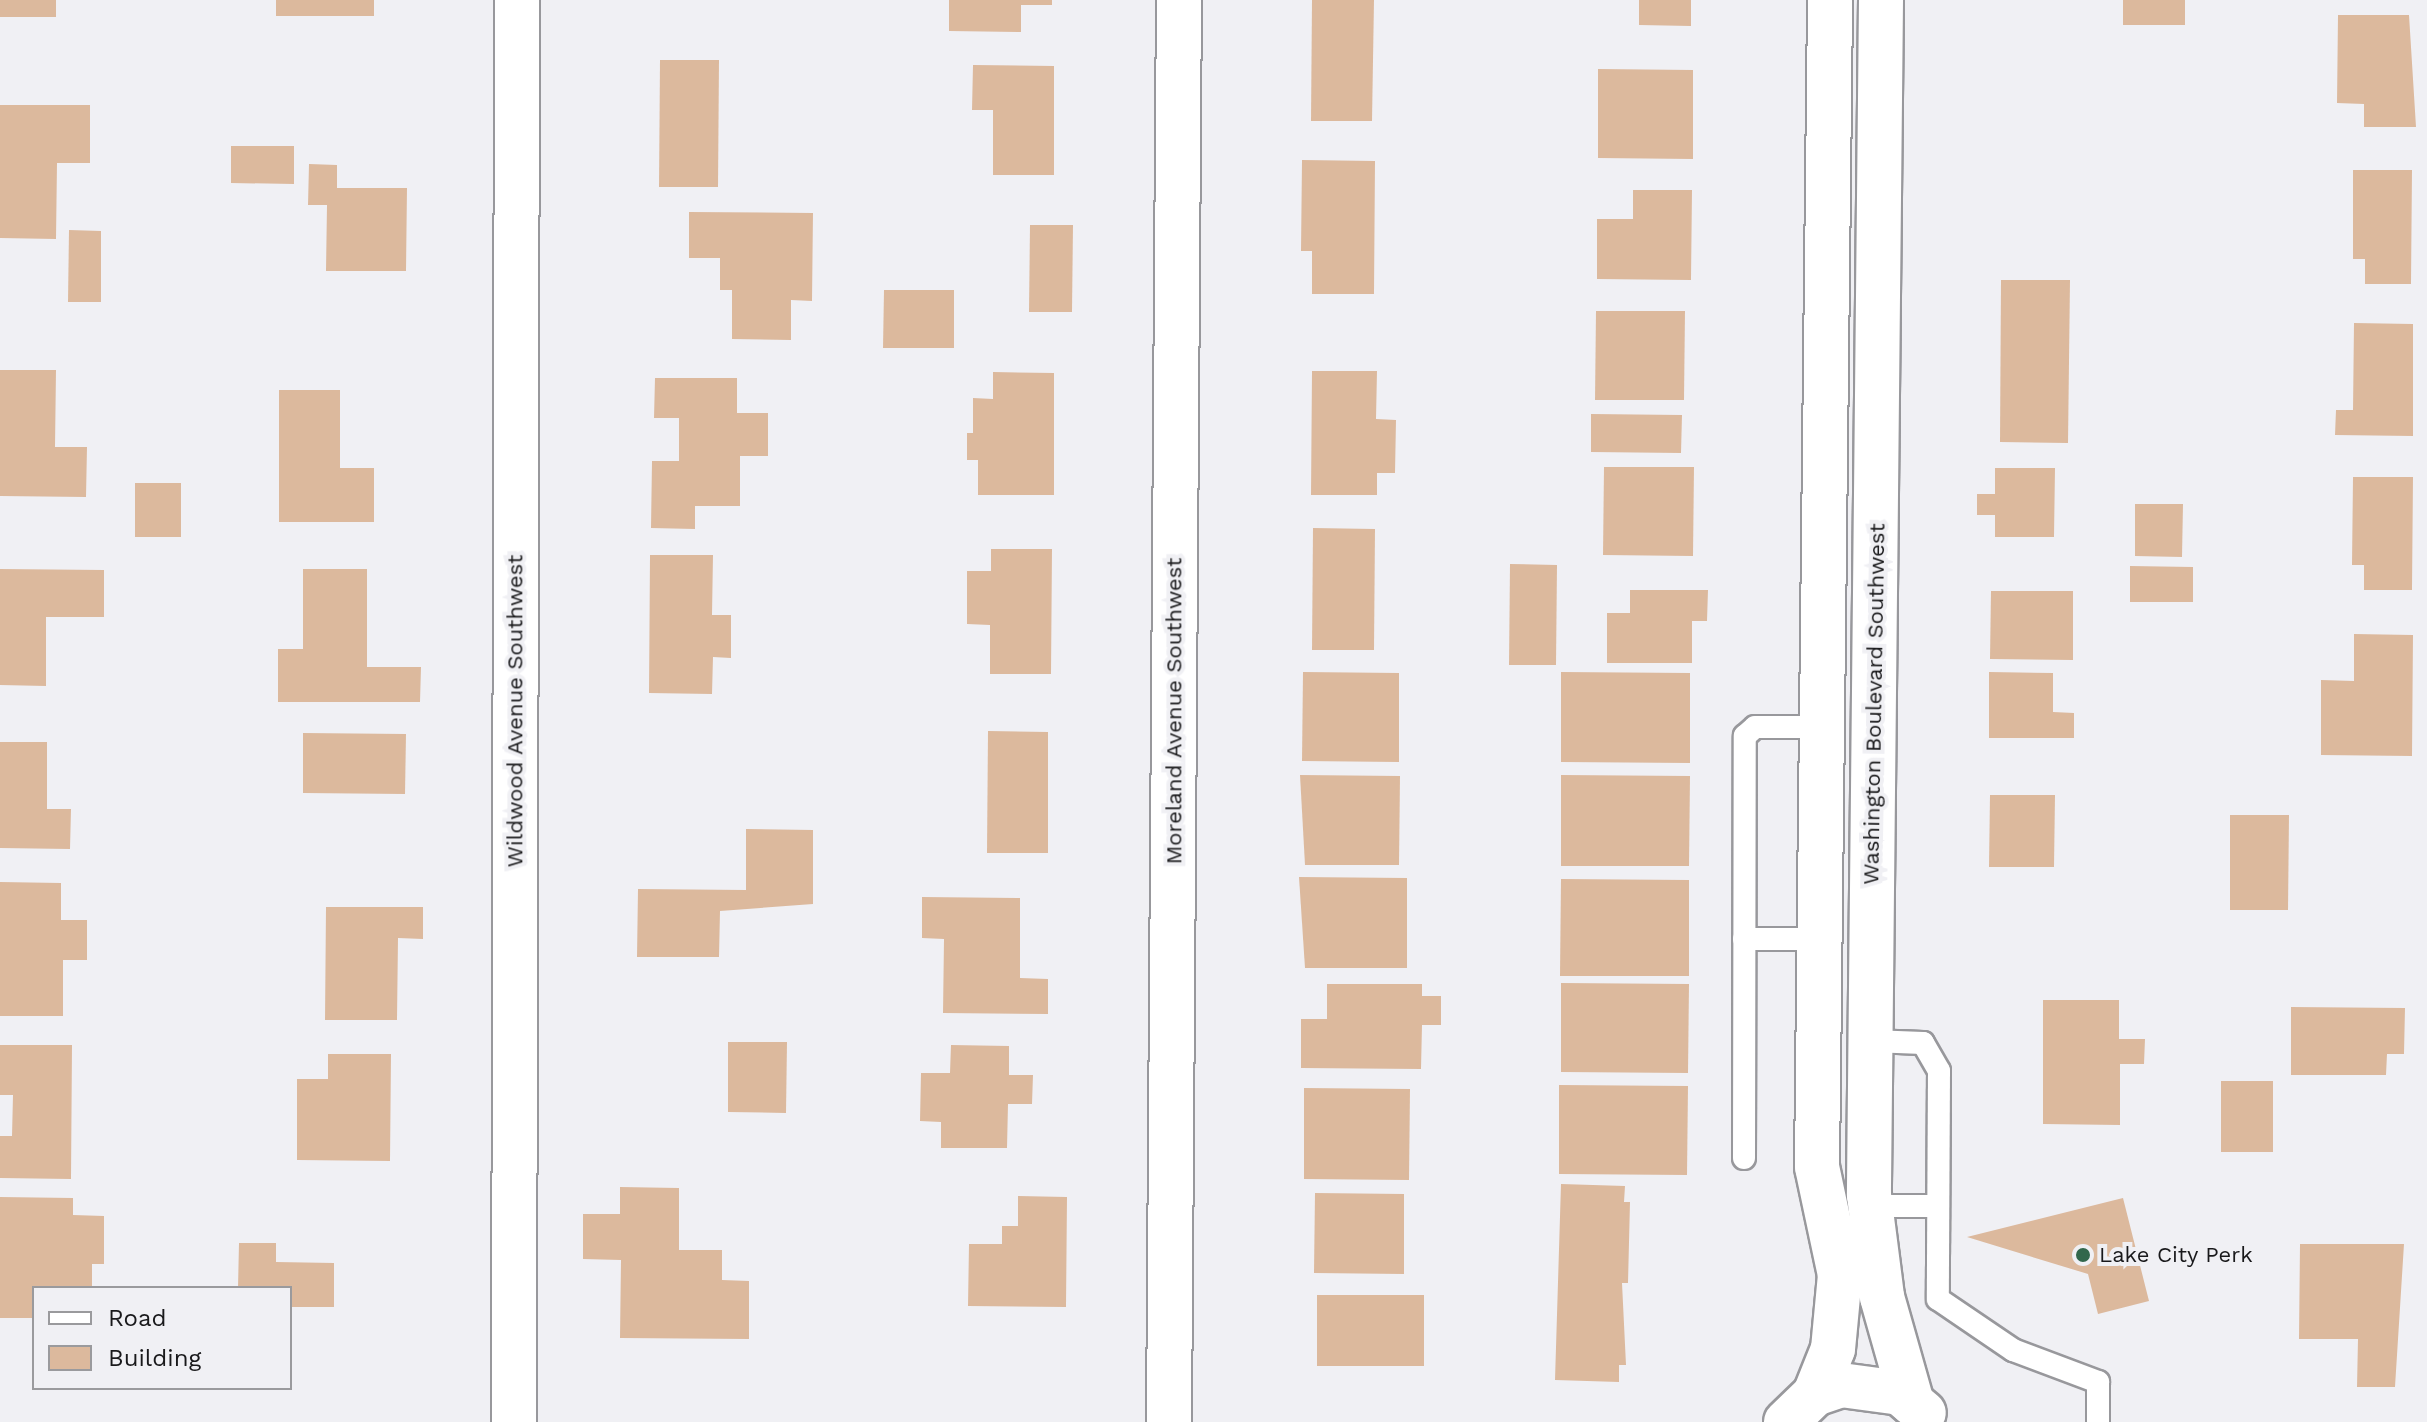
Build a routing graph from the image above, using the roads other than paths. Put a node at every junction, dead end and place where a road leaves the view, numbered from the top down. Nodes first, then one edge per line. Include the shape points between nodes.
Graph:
1 (517, 0) edge
2 (1179, 0) edge
3 (1830, 0) edge
4 (1881, 0) edge
5 (1821, 727) junction
6 (1744, 939) junction
7 (1819, 939) junction
8 (1871, 1041) junction
9 (1744, 1158) dead end
10 (1870, 1206) junction
11 (1938, 1206) junction
12 (1800, 1408) edge
13 (1921, 1412) edge
14 (514, 1422) edge
15 (1169, 1422) edge
16 (2098, 1422) edge

1 - 14 main road, Wildwood Avenue Southwest
2 - 15 main road, Moreland Avenue Southwest
3 - 5 main road
4 - 8 main road, Washington Boulevard Southwest
5 - 6 lane via 1755,727 1745,736
5 - 7 main road
6 - 7 lane
6 - 9 lane
7 - 12 main road via 1817,1167 1840,1275 1833,1349
8 - 10 main road, Washington Boulevard Southwest
8 - 11 lane via 1923,1043 1939,1071
10 - 11 lane
10 - 13 main road, Washington Boulevard Southwest via 1882,1297
11 - 16 lane via 1938,1299 2013,1350 2098,1382
12 - 13 main road via 1871,1384

